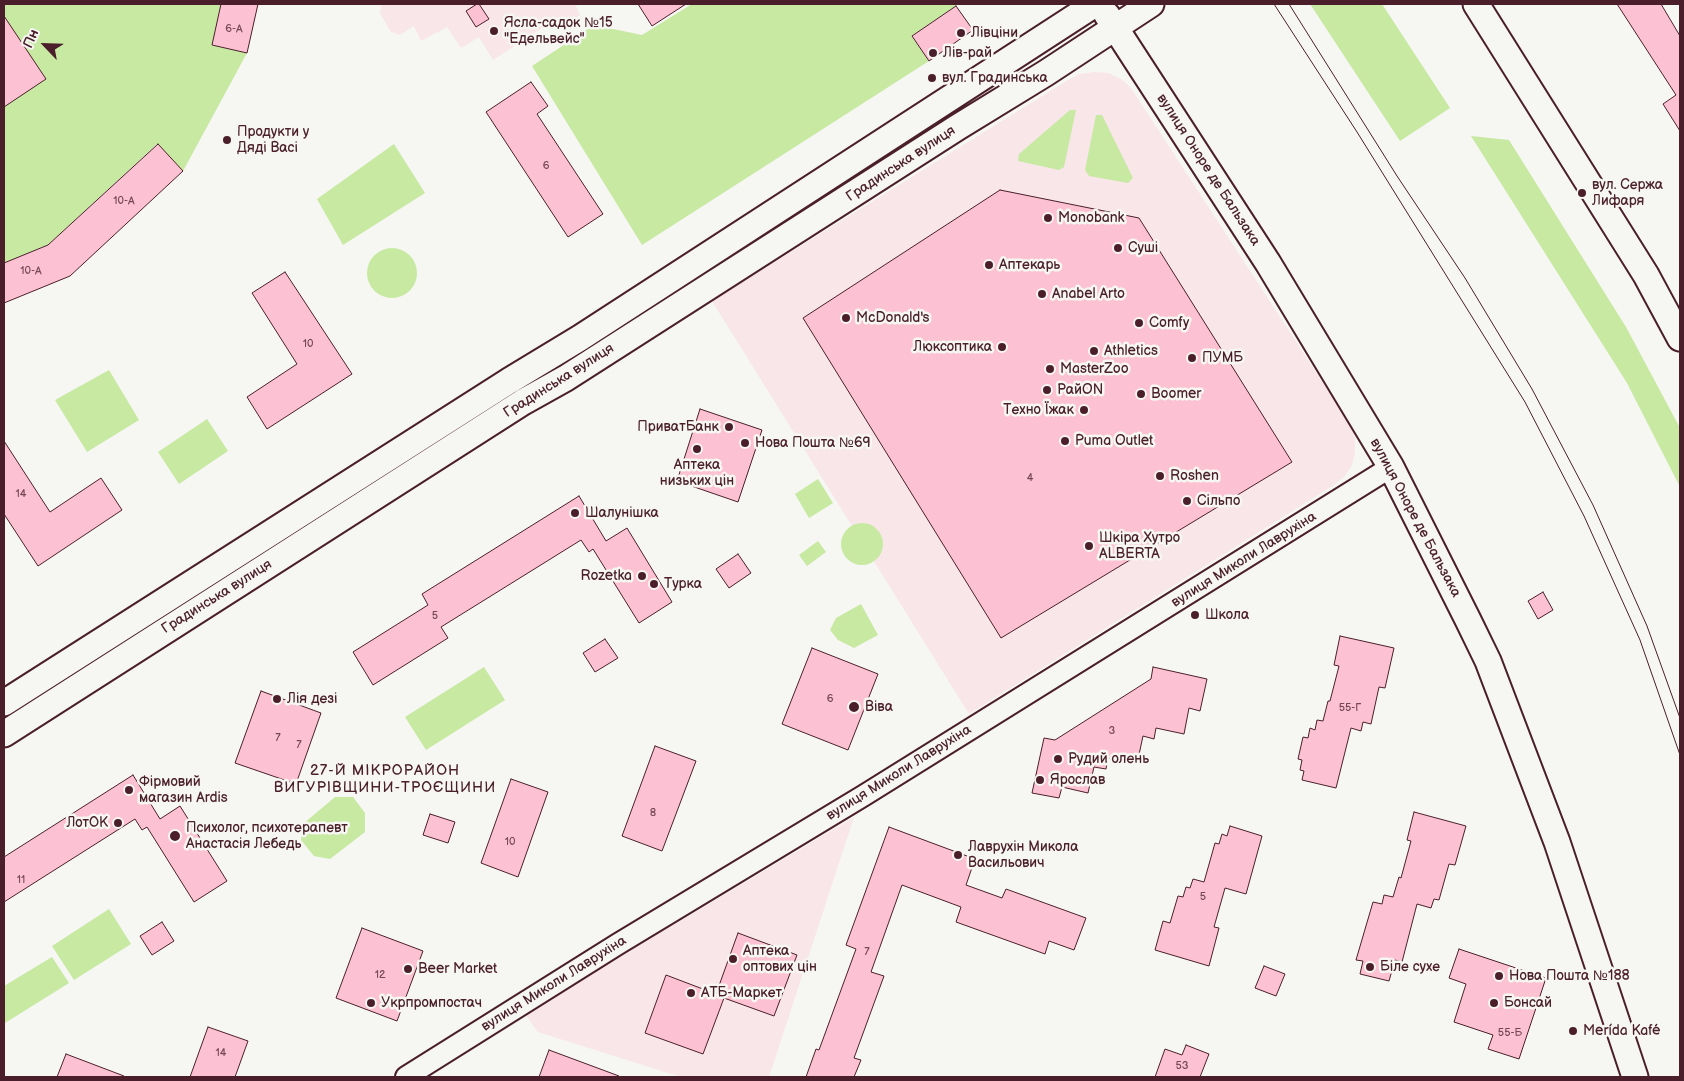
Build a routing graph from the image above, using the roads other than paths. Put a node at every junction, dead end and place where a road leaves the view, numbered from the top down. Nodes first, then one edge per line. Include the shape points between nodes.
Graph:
1 (1095, 4) edge
2 (1101, 4) edge
3 (1151, 4) edge
4 (1476, 4) edge
5 (1115, 29) junction
6 (1680, 338) edge
7 (1391, 467) junction
8 (4, 703) edge
9 (4, 734) edge
10 (406, 1077) edge
11 (1635, 1077) edge

1 - 8 street, Градинська вулиця via 580,338
2 - 5 street, вулиця Оноре де Бальзака
3 - 5 street, Градинська вулиця
4 - 6 street via 1646,275
5 - 7 street, вулиця Оноре де Бальзака via 1268,263
5 - 9 street, Градинська вулиця
7 - 10 street, вулиця Миколи Лаврухіна
7 - 11 street, вулиця Оноре де Бальзака via 1488,661 1557,842

